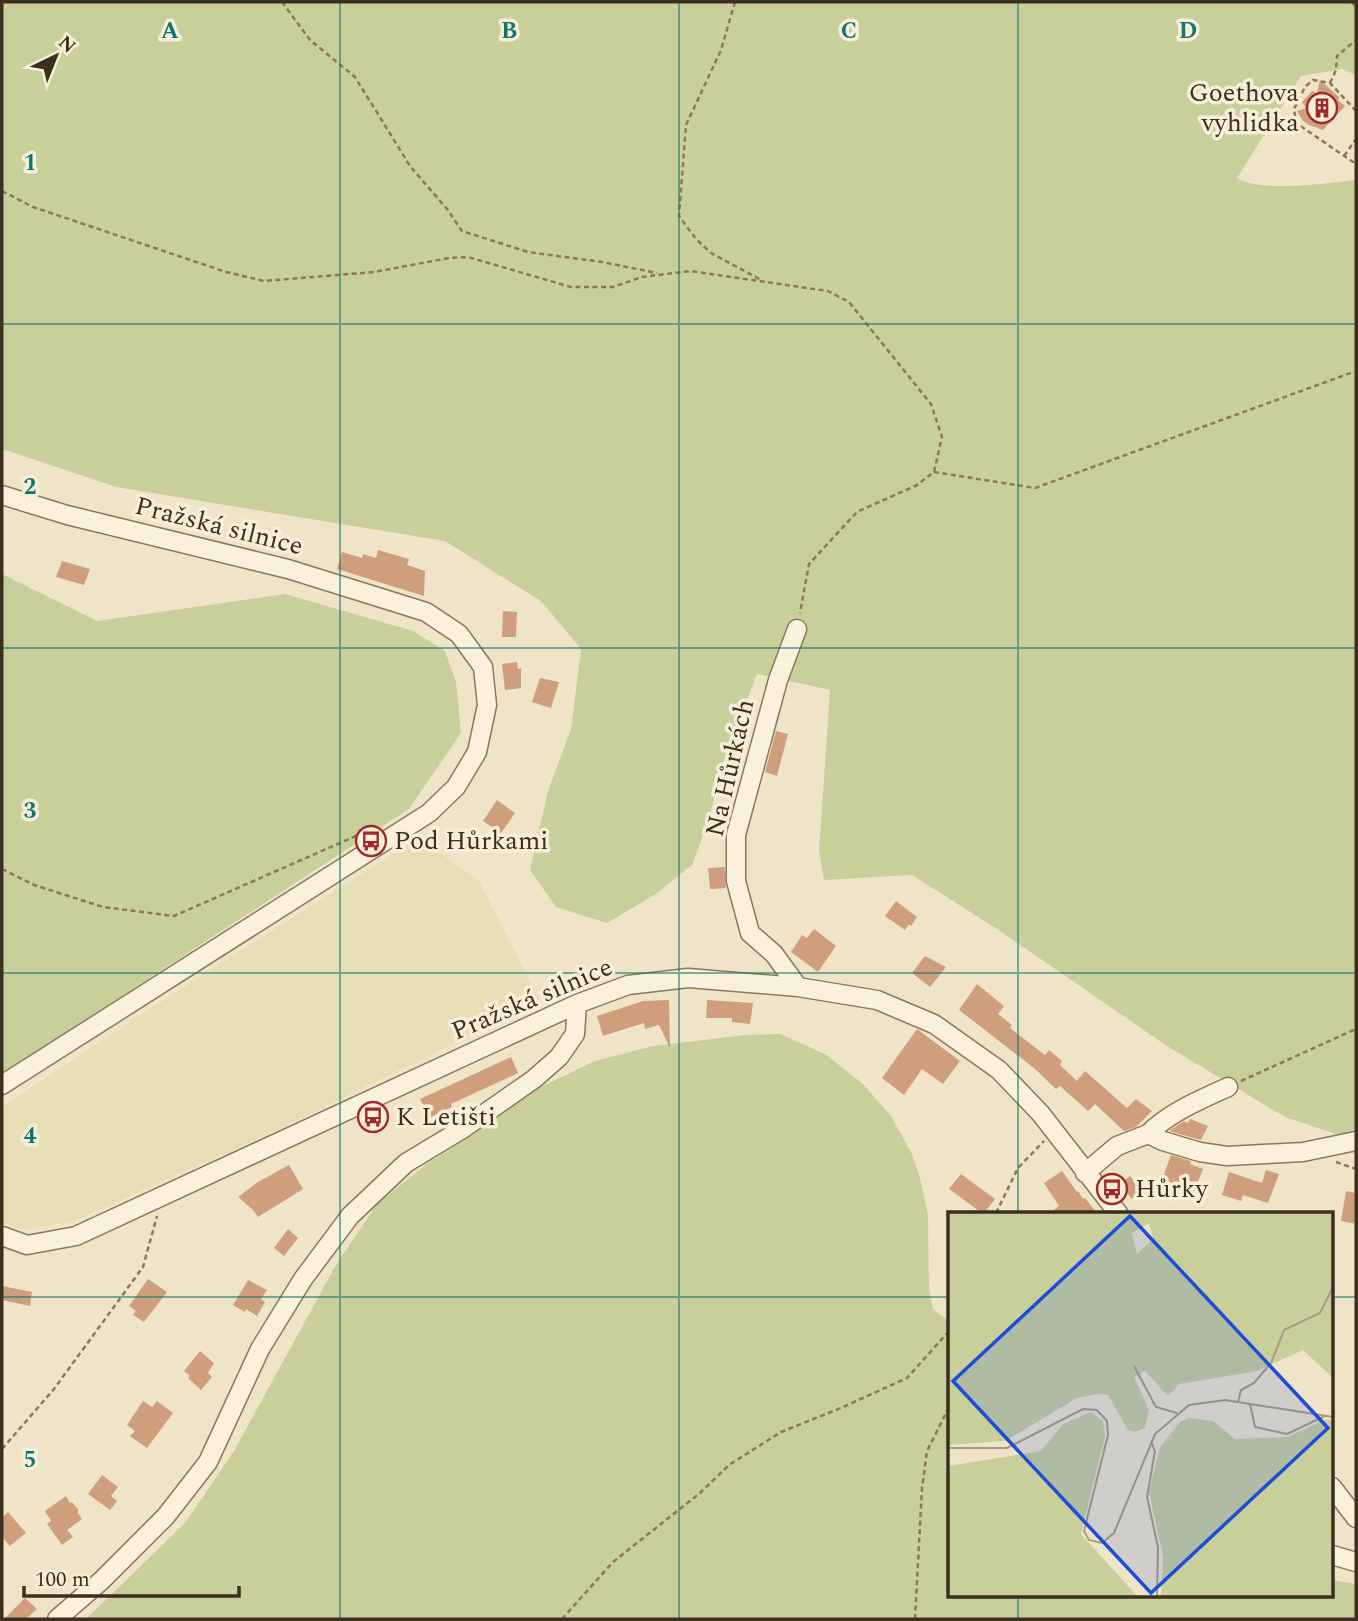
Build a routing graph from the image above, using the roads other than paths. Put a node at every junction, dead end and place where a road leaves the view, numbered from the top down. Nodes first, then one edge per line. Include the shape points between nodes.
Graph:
1 (2, 495) edge
2 (797, 629) road end
3 (798, 987) junction
4 (577, 1004) junction
5 (2, 1085) edge
6 (1228, 1087) road end
7 (1148, 1134) junction
8 (1356, 1141) edge
9 (1085, 1173) junction
10 (1117, 1212) edge
11 (2, 1236) edge
12 (1334, 1490) edge
13 (1356, 1518) edge
14 (1334, 1556) edge
15 (1356, 1562) edge
16 (57, 1619) edge

1 - 5 street, Pražská silnice via 288,569 426,612 459,634 483,667 487,705 477,752 456,787 429,813
2 - 3 street, Na Hůrkách via 778,680 736,835 736,881 750,933 774,954
3 - 4 street, Pražská silnice via 688,978 628,985
3 - 9 street, Pražská silnice via 877,1000 934,1024 999,1070 1041,1114
4 - 11 street, Pražská silnice via 76,1236 27,1245
4 - 16 street via 575,1034 559,1057 474,1121 406,1163 350,1216 303,1279 260,1349 208,1462 166,1516
6 - 7 street via 1188,1106
7 - 8 street via 1227,1156 1303,1152
7 - 9 street via 1117,1146
9 - 10 street, Pražská silnice
12 - 13 street
14 - 15 street

